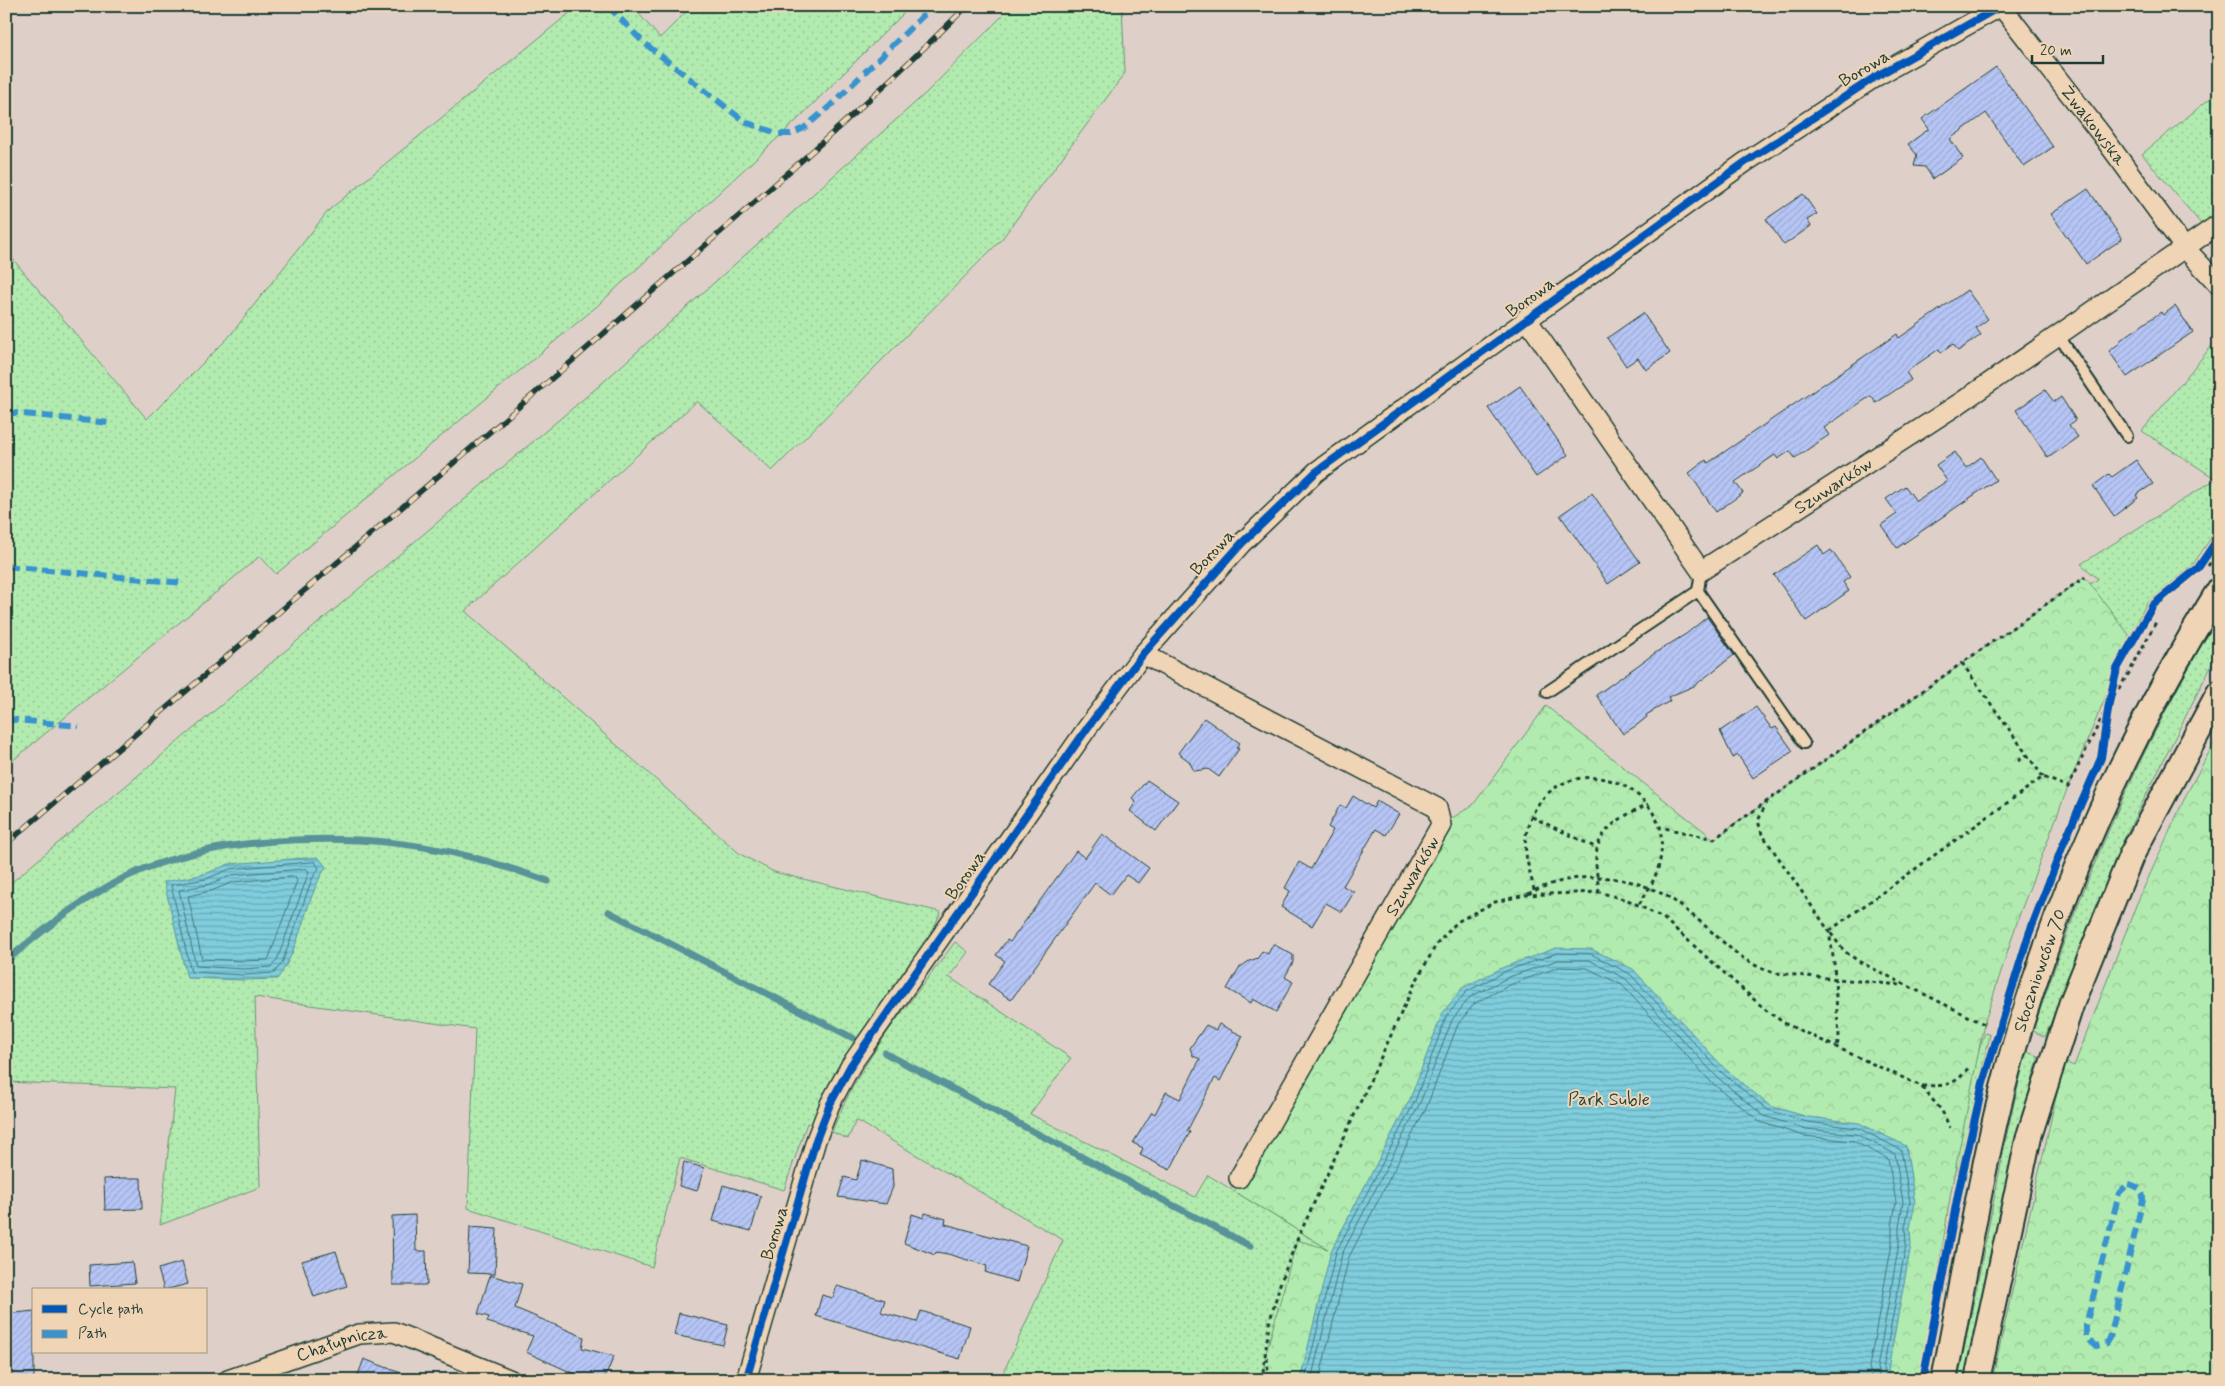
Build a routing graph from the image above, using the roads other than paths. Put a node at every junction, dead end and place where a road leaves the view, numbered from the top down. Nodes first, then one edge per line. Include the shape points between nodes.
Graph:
1 (2001, 6) edge
2 (2219, 224) edge
3 (2184, 247) junction
4 (2219, 275) edge
5 (2219, 285) edge
6 (1526, 318) junction
7 (2058, 335) junction
8 (2127, 436) dead end
9 (1701, 572) junction
10 (2219, 590) edge
11 (1698, 591) junction
12 (1142, 654) junction
13 (1548, 692) dead end
14 (2219, 693) edge
15 (1804, 743) dead end
16 (1239, 1178) dead end
17 (228, 1380) edge
18 (511, 1380) edge
19 (746, 1380) edge
20 (1944, 1380) edge
21 (1977, 1380) edge

1 - 3 street, Żwakowska
1 - 6 street, Borowa via 1875,77 1744,163
2 - 3 street, Szuwarków
3 - 4 street, Żwakowska
3 - 5 street, Żwakowska
3 - 7 street, Szuwarków
6 - 9 street
6 - 12 street, Borowa via 1316,472 1242,543
7 - 8 lane
7 - 9 street, Szuwarków
9 - 11 lane
10 - 20 street, Stoczniowców 70 via 2180,652 2100,809 2034,985 1993,1131
11 - 13 lane
11 - 15 lane
12 - 16 street, Szuwarków via 1436,808 1441,825
12 - 19 street, Borowa via 851,1065 830,1104 816,1140
14 - 21 street via 2131,856 2072,1002 2029,1136
17 - 18 street, Chałupnicza via 359,1334 394,1332

